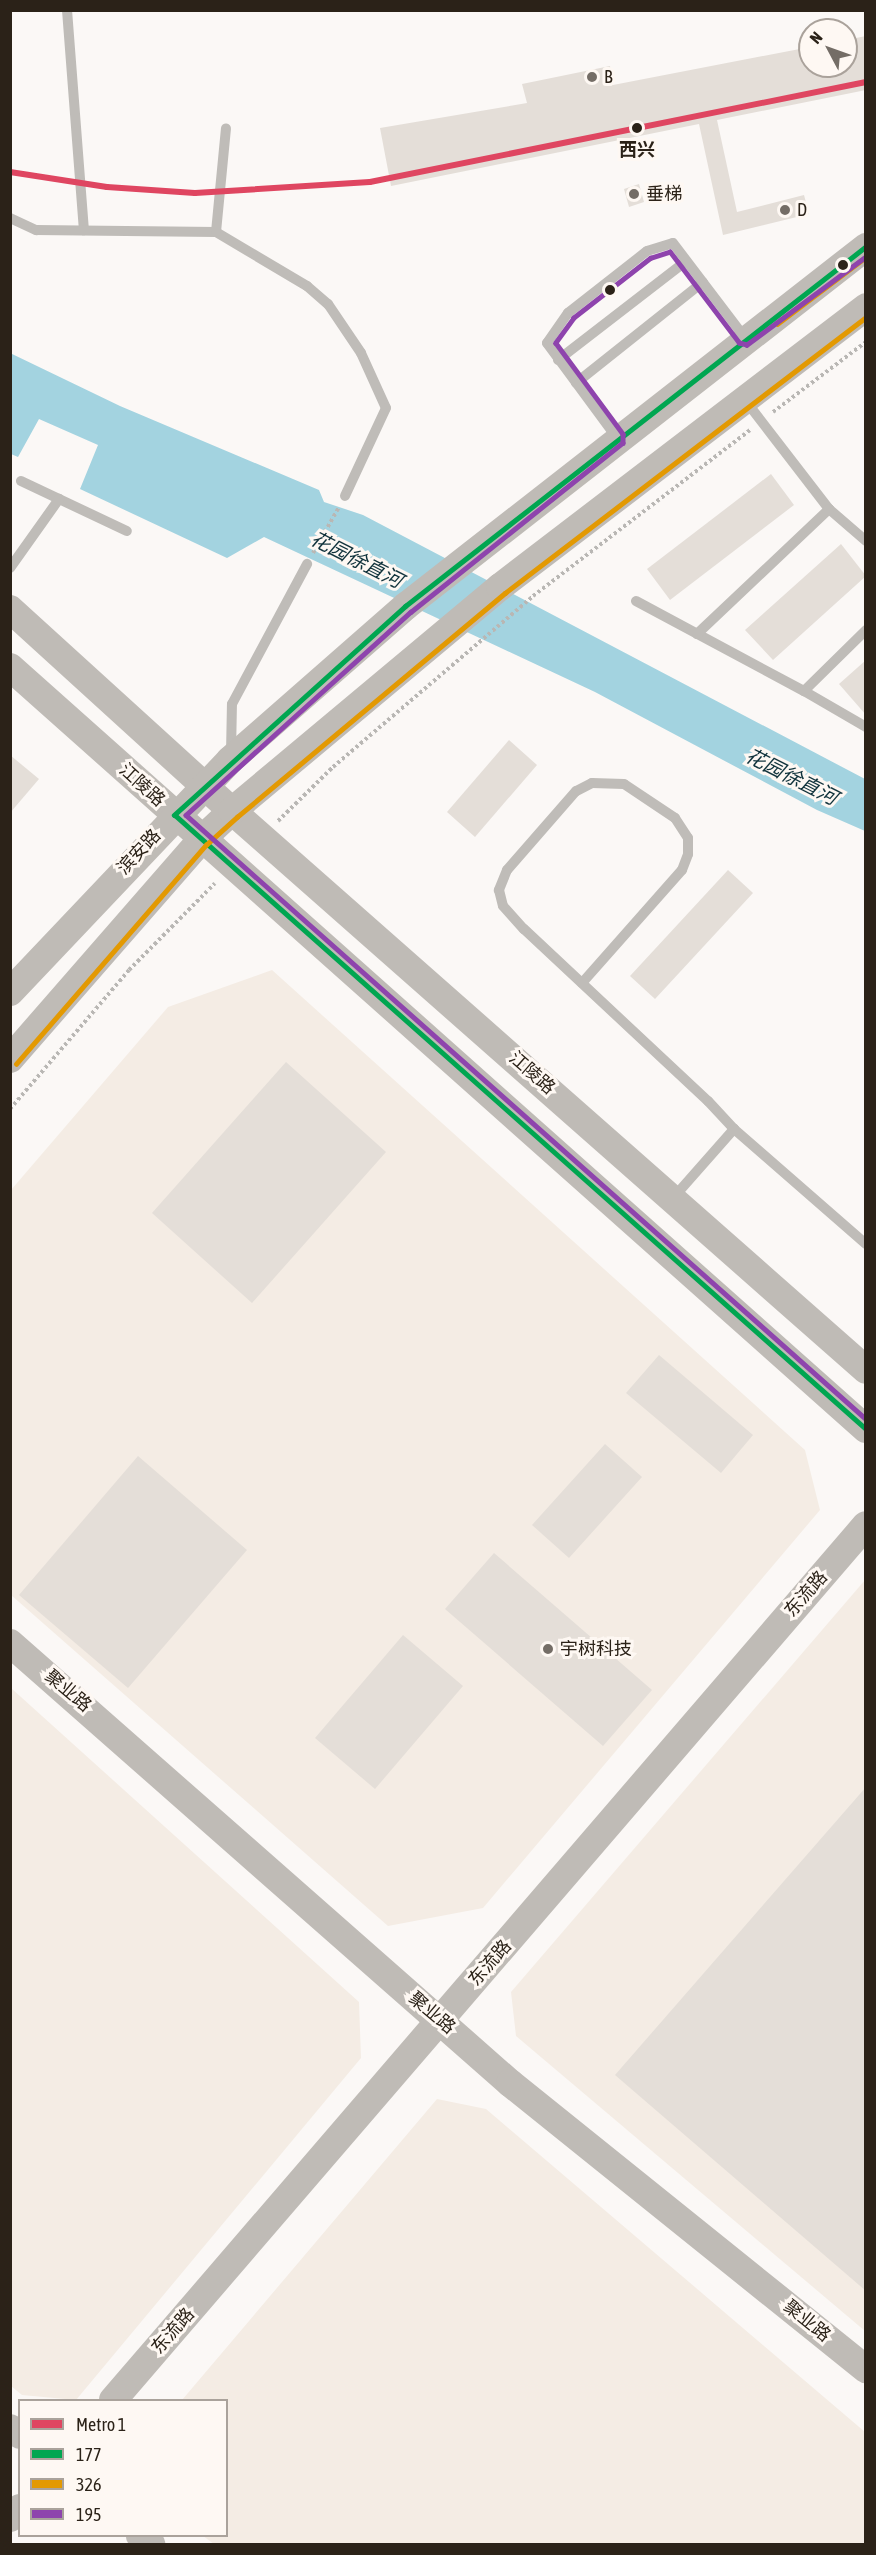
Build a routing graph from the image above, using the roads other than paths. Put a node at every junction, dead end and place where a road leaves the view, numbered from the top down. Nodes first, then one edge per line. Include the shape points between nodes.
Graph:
1 (67, 10) edge
2 (226, 128) dead end
3 (10, 218) edge
4 (84, 230) junction
5 (216, 232) junction
6 (866, 247) edge
7 (686, 261) junction
8 (703, 282) junction
9 (866, 307) edge
10 (745, 338) junction
11 (558, 360) junction
12 (576, 383) junction
13 (753, 411) junction
14 (617, 438) junction
15 (21, 481) dead end
16 (345, 496) road end
17 (59, 499) junction
18 (829, 509) junction
19 (127, 531) dead end
20 (866, 541) edge
21 (307, 564) road end
22 (10, 568) edge
23 (636, 601) dead end
24 (10, 609) edge
25 (866, 630) edge
26 (697, 634) junction
27 (10, 667) edge
28 (804, 691) junction
29 (866, 727) edge
30 (230, 760) junction
31 (205, 786) junction
32 (232, 812) junction
33 (175, 815) junction
34 (201, 840) junction
35 (582, 982) junction
36 (10, 992) edge
37 (10, 1059) edge
38 (734, 1129) junction
39 (674, 1197) junction
40 (866, 1244) edge
41 (866, 1370) edge
42 (866, 1429) edge
43 (866, 1524) edge
44 (10, 1643) edge
45 (441, 2020) junction
46 (866, 2368) edge
47 (114, 2399) edge

1 - 4 lane
2 - 5 lane
3 - 4 lane via 36,230
4 - 5 lane
5 - 16 lane via 307,286 328,304 361,354 386,408
6 - 10 main road, 滨安路
7 - 8 lane
7 - 11 lane
7 - 11 lane via 673,243 647,251 568,313 547,343
8 - 10 lane
8 - 12 lane
9 - 13 main road
10 - 14 main road, 滨安路
11 - 12 lane
12 - 14 lane
13 - 18 lane
13 - 32 main road via 500,587
14 - 30 main road, 滨安路 via 406,606
15 - 17 lane
17 - 19 lane
17 - 22 lane
18 - 20 lane
18 - 26 lane
21 - 30 lane via 232,704
23 - 26 lane
24 - 31 main road, 江陵路
25 - 28 lane
26 - 28 lane
27 - 33 main road, 江陵路
28 - 29 lane
30 - 31 main road, 滨安路
31 - 32 main road, 江陵路
31 - 33 main road, 滨安路
32 - 34 main road
32 - 39 main road, 江陵路
33 - 34 main road, 江陵路
33 - 36 main road, 滨安路
34 - 37 main road
34 - 42 main road, 江陵路
35 - 35 lane via 682,870 688,854 688,837 675,819 624,784 592,783 576,791 507,870 499,890 503,906
35 - 38 lane
38 - 39 lane
38 - 40 lane
39 - 41 main road, 江陵路
43 - 45 main road, 东流路
44 - 45 main road, 聚业路
45 - 46 main road, 聚业路 via 510,2083
45 - 47 main road, 东流路

